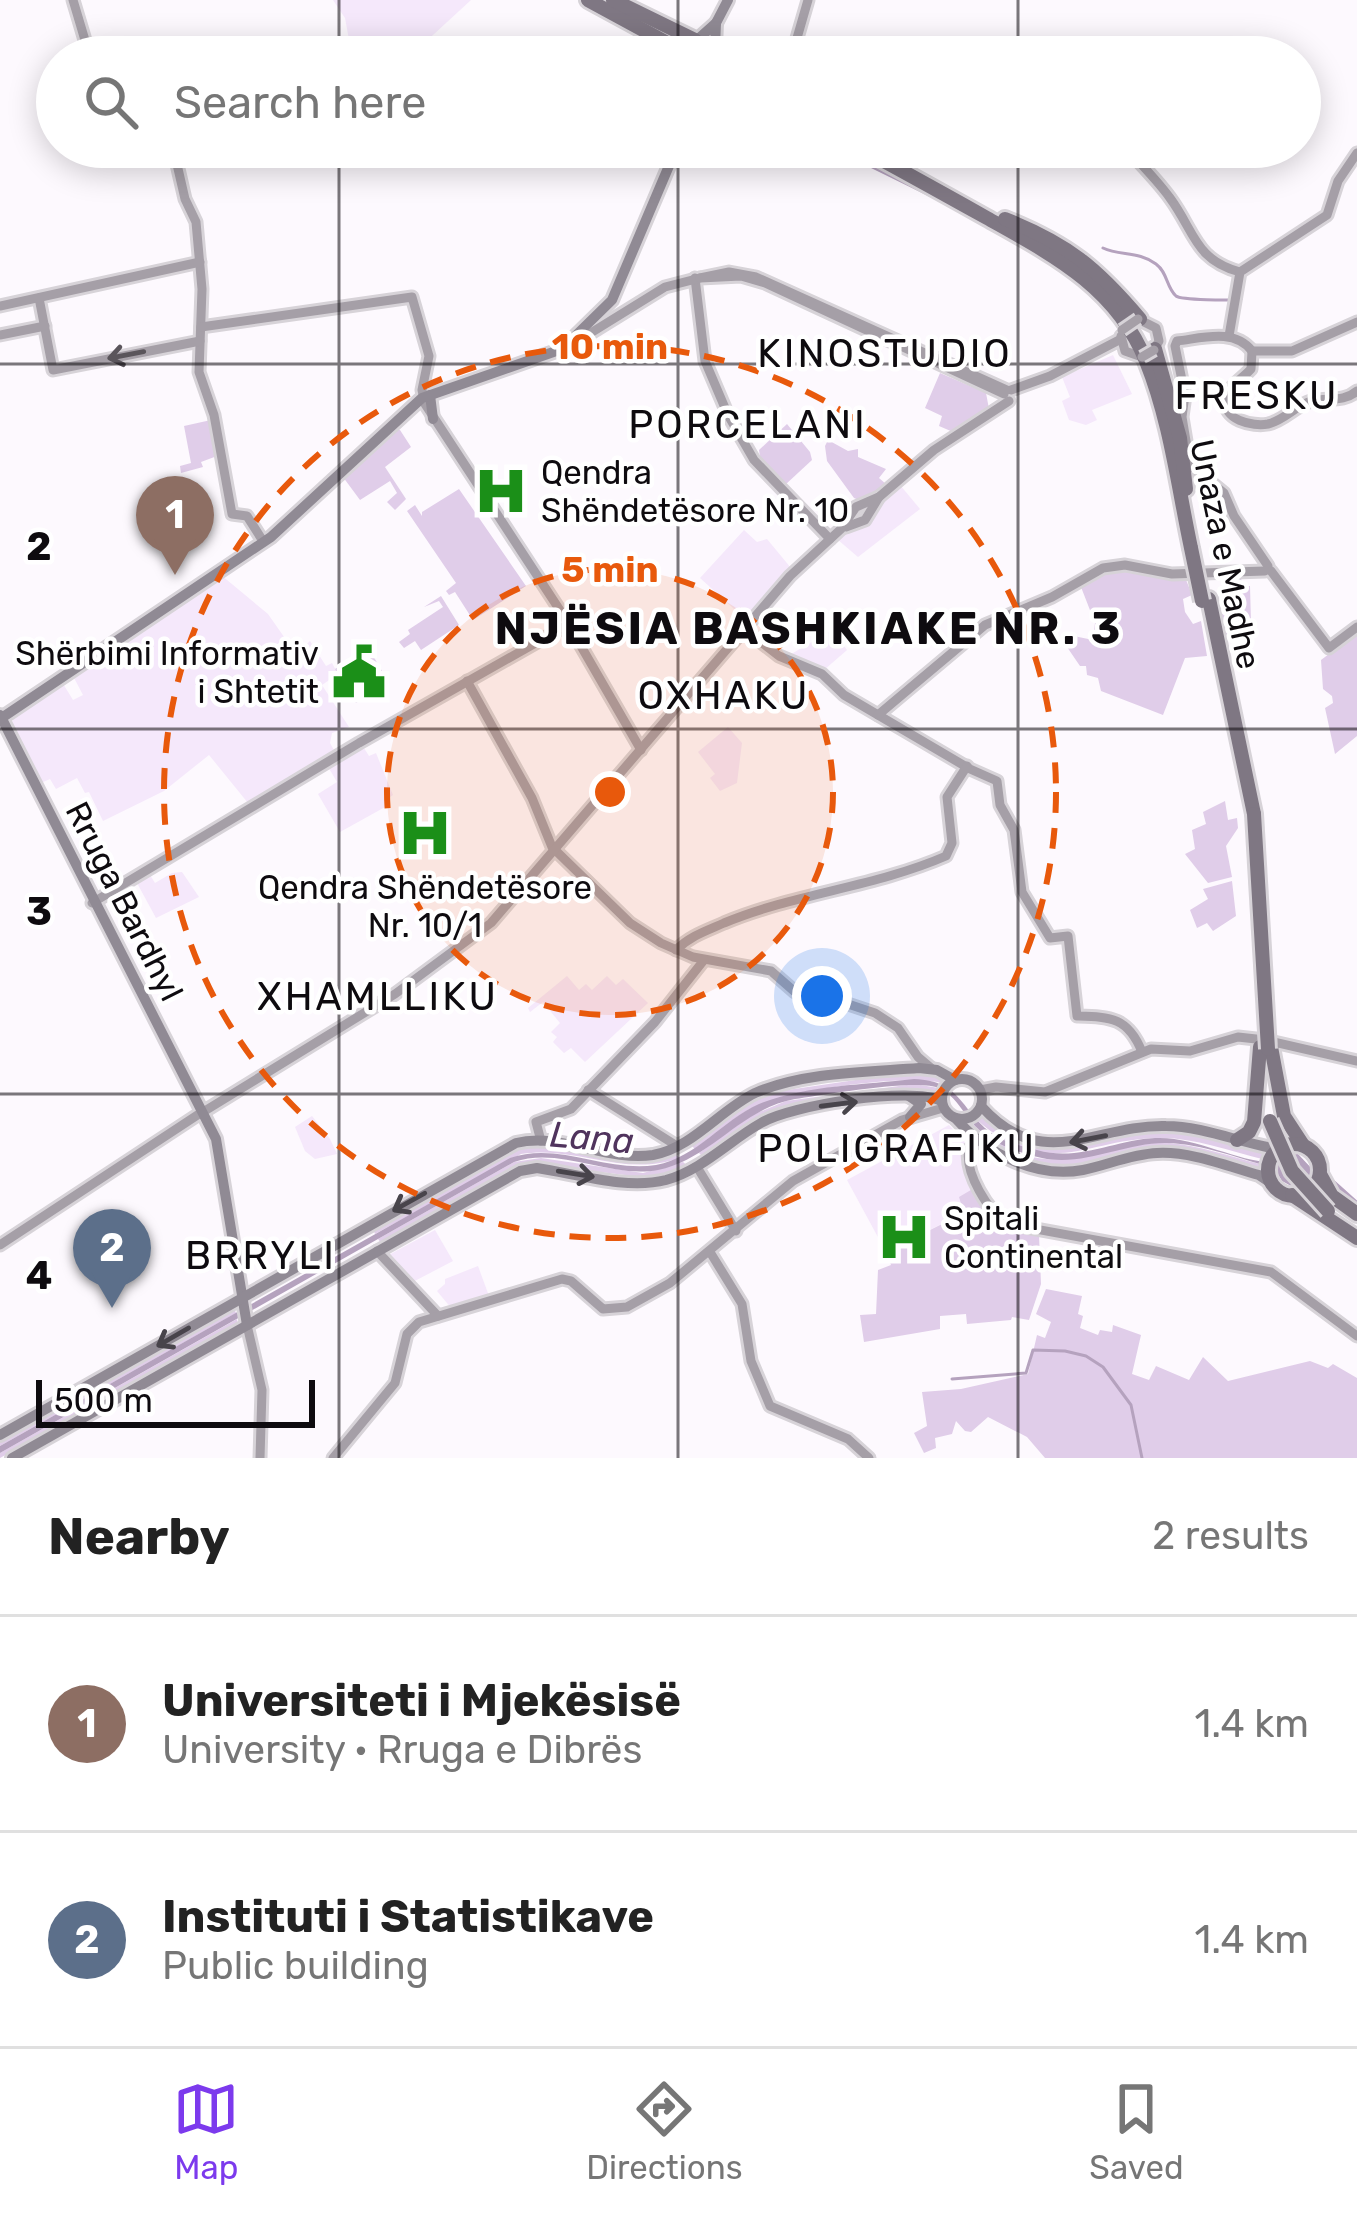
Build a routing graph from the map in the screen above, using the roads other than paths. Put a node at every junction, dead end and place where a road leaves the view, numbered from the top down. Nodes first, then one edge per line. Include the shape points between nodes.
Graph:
1 (73, 0) edge
2 (574, 0) edge
3 (588, 0) edge
4 (600, 0) edge
5 (613, 0) edge
6 (808, 0) edge
7 (727, 2) edge
8 (716, 23) junction
9 (85, 36) edge
10 (640, 36) edge
11 (672, 36) edge
12 (677, 36) edge
13 (677, 36) edge
14 (702, 36) edge
15 (716, 36) edge
16 (798, 36) edge
17 (1357, 153) edge
18 (178, 168) edge
19 (668, 168) edge
20 (903, 168) edge
21 (1144, 168) edge
22 (993, 218) junction
23 (200, 262) junction
24 (1240, 272) junction
25 (698, 278) junction
26 (39, 298) junction
27 (0, 306) edge
28 (1139, 319) junction
29 (1357, 322) edge
30 (45, 326) junction
31 (201, 327) junction
32 (0, 335) edge
33 (1229, 336) junction
34 (1179, 340) junction
35 (200, 341) junction
36 (1127, 344) junction
37 (1156, 345) junction
38 (562, 349) junction
39 (1252, 351) junction
40 (993, 388) junction
41 (1357, 391) edge
42 (1007, 398) junction
43 (425, 403) junction
44 (1185, 507) junction
45 (261, 538) junction
46 (830, 539) junction
47 (1194, 549) junction
48 (1268, 569) junction
49 (1203, 573) junction
50 (1206, 600) junction
51 (568, 624) junction
52 (1357, 627) edge
53 (744, 629) junction
54 (467, 681) junction
55 (878, 715) junction
56 (5, 716) edge
57 (641, 750) junction
58 (967, 766) junction
59 (1251, 813) junction
60 (549, 837) junction
61 (564, 841) junction
62 (556, 851) junction
63 (544, 866) junction
64 (93, 903) junction
65 (676, 950) junction
66 (704, 960) junction
67 (1265, 1047) junction
68 (1142, 1052) junction
69 (1357, 1061) edge
70 (914, 1063) junction
71 (952, 1082) junction
72 (588, 1090) junction
73 (980, 1090) junction
74 (906, 1096) junction
75 (942, 1102) junction
76 (979, 1109) junction
77 (201, 1113) junction
78 (910, 1117) junction
79 (960, 1119) junction
80 (1237, 1140) junction
81 (541, 1141) junction
82 (974, 1144) junction
83 (1303, 1145) junction
84 (680, 1148) junction
85 (1278, 1150) junction
86 (698, 1166) junction
87 (1320, 1177) junction
88 (1270, 1178) junction
89 (1292, 1196) junction
90 (1354, 1222) edge
91 (367, 1229) junction
92 (736, 1232) junction
93 (1357, 1238) edge
94 (0, 1245) edge
95 (378, 1249) junction
96 (710, 1252) junction
97 (243, 1312) junction
98 (438, 1316) junction
99 (1357, 1336) edge
100 (0, 1435) edge
101 (12, 1458) edge
102 (258, 1458) edge
103 (333, 1458) edge
104 (869, 1458) edge

1 - 9 main road
2 - 10 highway
3 - 11 highway
4 - 13 highway
5 - 12 highway
6 - 16 main road
7 - 8 main road
8 - 14 main road
8 - 15 main road
17 - 24 main road via 1327,215
18 - 23 main road
19 - 38 main road via 615,294
20 - 22 highway, Unaza e Madhe
21 - 24 main road via 1206,256
22 - 28 highway via 1074,252
22 - 36 highway via 1087,286
22 - 44 highway, Unaza e Madhe via 1091,282 1132,332
22 - 44 highway, Unaza e Madhe via 1081,266 1128,315 1158,376
23 - 26 main road
23 - 31 main road
24 - 33 main road
25 - 38 main road via 664,287
25 - 40 main road via 758,280
25 - 42 main road via 756,277
25 - 46 main road via 703,352 728,415 754,460
26 - 27 main road
26 - 30 main road
28 - 36 main road, bridge
28 - 37 main road via 1151,323
29 - 39 main road via 1292,351
30 - 32 main road
35 -> 30 main road via 53,370
31 - 35 main road
31 - 43 main road via 412,297 429,356
33 - 34 main road
33 - 39 main road
34 - 37 main road
34 - 48 main road via 1190,464 1224,493
35 - 45 main road via 199,372 226,496 232,514 247,516
36 - 37 main road, bridge
36 - 42 main road
36 - 42 main road
36 - 44 highway
37 - 44 highway via 1180,438
38 - 43 main road
39 - 41 main road via 1251,369 1225,401 1243,422 1268,424 1306,403
40 - 42 main road
40 - 42 main road via 998,400
42 - 46 main road
43 - 45 main road
43 - 51 main road
43 - 56 main road via 271,537
44 - 47 highway
45 - 56 main road
46 - 53 main road
47 - 49 highway, Unaza e Madhe, bridge
47 - 50 highway, Unaza e Madhe, bridge
48 - 49 main road
48 - 52 main road via 1329,648
49 - 50 highway, Unaza e Madhe, bridge
49 - 55 main road via 1103,568 985,625
50 - 59 highway, Unaza e Madhe
51 - 54 main road
51 - 57 main road
53 - 55 main road
53 - 57 main road
54 - 60 main road
54 - 64 main road
55 - 58 main road
56 - 64 main road, Rruga Bardhyl
57 - 61 main road
58 - 65 main road via 946,797 946,856 744,914
58 - 68 main road via 999,783 1027,902 1050,938 1069,936 1076,1009 1106,1015
59 - 67 highway, Unaza e Madhe, bridge
59 - 67 highway, Unaza e Madhe, bridge
60 - 61 main road
60 - 62 main road
60 - 63 main road
61 - 62 main road
62 - 63 main road
62 - 65 main road via 630,923
63 - 77 main road via 491,923 406,986
64 - 77 main road, Rruga Bardhyl
65 - 66 main road
66 - 70 main road via 771,971 795,992 872,1012 898,1028
66 - 72 main road
67 - 80 highway via 1254,1122
67 - 83 highway via 1285,1120
67 - 90 highway, Unaza e Madhe, bridge via 1273,1121 1292,1171
68 - 69 main road via 1253,1037
68 - 73 main road via 1045,1092
70 - 71 main road
70 - 84 main road via 767,1088
71 - 73 main road
71 - 75 main road
72 - 81 main road via 567,1112 536,1122
72 - 84 main road
73 - 76 main road
74 - 75 main road
74 - 78 main road via 921,1102
86 -> 74 main road via 778,1115
75 - 78 main road
75 - 79 main road
76 - 79 main road
80 -> 76 main road via 1166,1126 1049,1142
77 - 94 main road
77 - 97 main road, Rruga Bardhyl via 222,1158
78 - 92 main road via 793,1180
79 - 82 main road
80 - 85 main road
81 - 84 main road via 635,1156
81 -> 91 main road via 503,1149
82 - 88 main road via 1071,1172 1167,1153
82 - 99 main road via 968,1159 985,1202 1004,1222 1271,1272
83 - 85 highway
83 - 87 highway via 1317,1158
84 - 86 main road
85 - 88 highway
86 - 92 main road
95 -> 86 main road via 526,1169 649,1183
87 - 89 highway
87 - 90 highway
88 - 89 highway
89 - 93 highway
91 - 95 main road
91 - 97 main road
92 - 96 main road
95 - 97 main road
95 - 98 main road
96 - 98 main road via 628,1307 609,1310 562,1279
96 - 104 main road via 742,1304 751,1361 770,1406 848,1439
97 -> 100 main road via 112,1371
97 - 101 main road
97 - 102 main road via 262,1390
98 - 103 main road via 409,1331 395,1383

